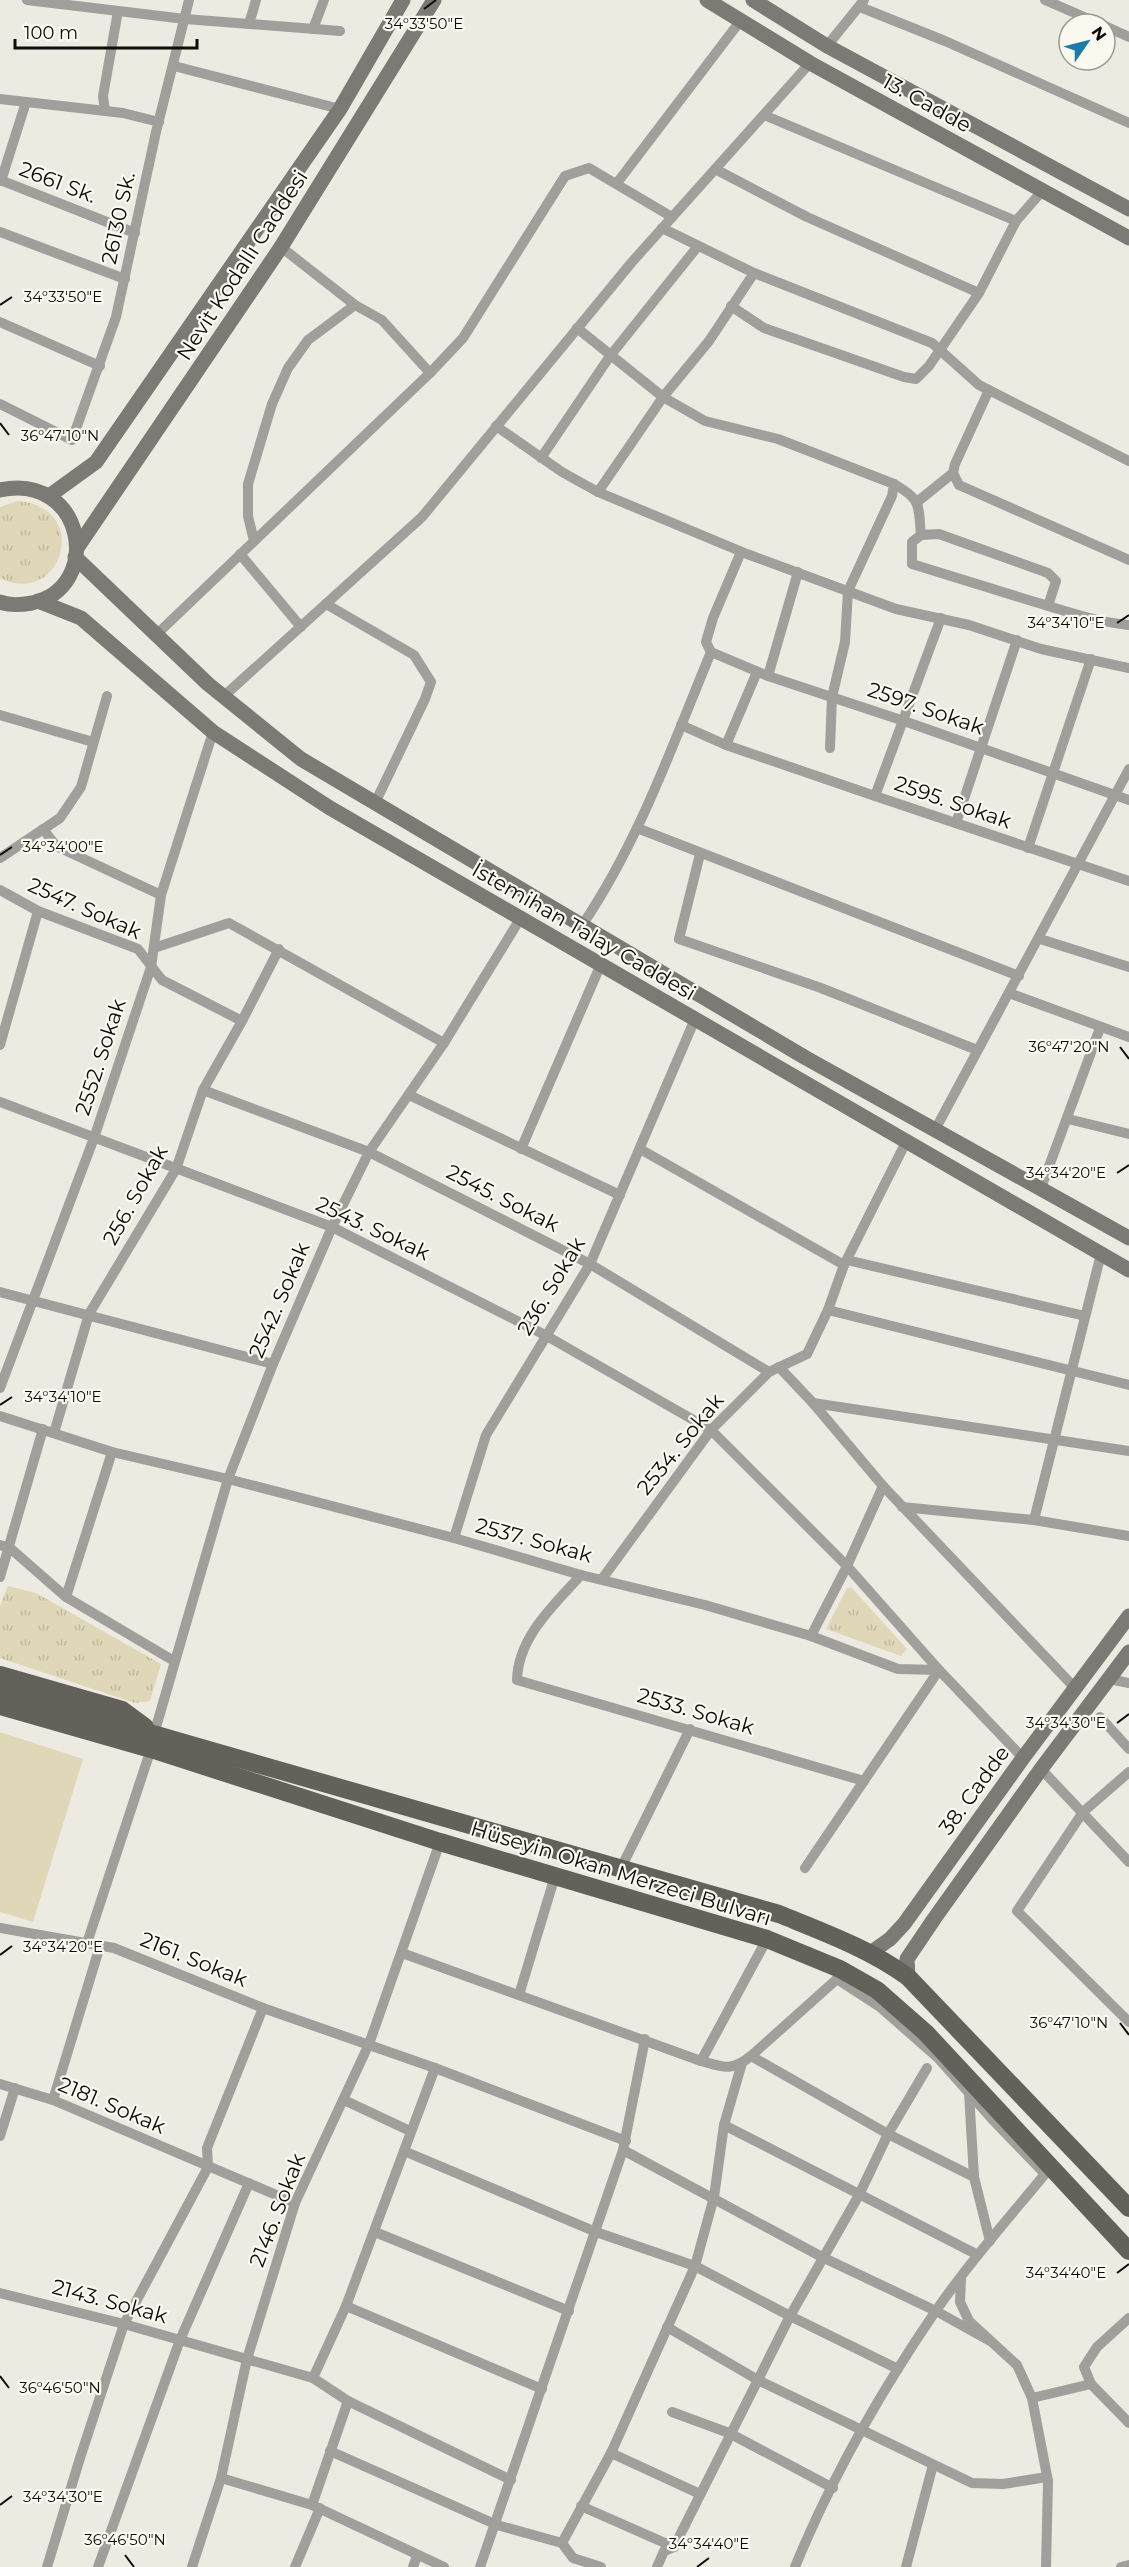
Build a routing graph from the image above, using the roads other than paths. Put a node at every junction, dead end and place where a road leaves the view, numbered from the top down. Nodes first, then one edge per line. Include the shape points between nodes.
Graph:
1 (27, 0) edge
2 (189, 0) edge
3 (256, 0) edge
4 (324, 0) edge
5 (403, 0) edge
6 (434, 0) edge
7 (707, 0) edge
8 (753, 0) edge
9 (1045, 0) edge
10 (862, 3) edge
11 (1063, 4) edge
12 (118, 11) junction
13 (1078, 12) edge
14 (185, 19) junction
15 (741, 20) junction
16 (249, 24) junction
17 (313, 29) junction
18 (340, 31) dead end
19 (827, 46) junction
20 (810, 63) junction
21 (174, 66) junction
22 (0, 99) edge
23 (26, 102) junction
24 (340, 109) junction
25 (105, 111) junction
26 (764, 116) junction
27 (159, 122) junction
28 (1129, 123) edge
29 (715, 169) junction
30 (0, 181) edge
31 (616, 183) junction
32 (1043, 190) junction
33 (1128, 204) edge
34 (672, 217) junction
35 (1016, 221) junction
36 (662, 228) junction
37 (0, 232) edge
38 (135, 233) junction
39 (1129, 238) edge
40 (699, 246) junction
41 (281, 247) junction
42 (754, 273) junction
43 (125, 279) junction
44 (979, 292) junction
45 (355, 305) junction
46 (731, 306) junction
47 (0, 322) edge
48 (577, 328) junction
49 (939, 349) junction
50 (610, 356) junction
51 (100, 366) junction
52 (430, 373) junction
53 (989, 390) junction
54 (663, 397) junction
55 (0, 404) edge
56 (496, 426) junction
57 (542, 458) junction
58 (1129, 461) edge
59 (953, 473) junction
60 (894, 484) junction
61 (0, 490) edge
62 (598, 492) junction
63 (49, 496) junction
64 (917, 502) junction
65 (921, 535) junction
66 (254, 541) junction
67 (741, 552) junction
68 (76, 553) junction
69 (240, 554) junction
70 (1129, 560) edge
71 (798, 572) junction
72 (849, 591) junction
73 (38, 601) junction
74 (0, 602) edge
75 (326, 604) junction
76 (1048, 606) junction
77 (941, 618) junction
78 (1129, 625) edge
79 (301, 627) junction
80 (156, 635) junction
81 (1017, 640) junction
82 (711, 652) junction
83 (1091, 659) junction
84 (1129, 668) edge
85 (763, 674) junction
86 (107, 696) dead end
87 (224, 696) junction
88 (832, 697) junction
89 (0, 715) edge
90 (904, 721) junction
91 (681, 725) junction
92 (213, 732) junction
93 (93, 742) junction
94 (726, 745) junction
95 (830, 748) dead end
96 (983, 748) junction
97 (1129, 770) edge
98 (1054, 774) junction
99 (875, 796) junction
100 (1116, 796) junction
101 (1129, 800) edge
102 (376, 801) junction
103 (956, 823) junction
104 (637, 828) junction
105 (43, 829) junction
106 (1028, 848) junction
107 (700, 854) junction
108 (0, 858) edge
109 (1079, 865) junction
110 (1129, 881) edge
111 (0, 890) edge
112 (161, 895) junction
113 (38, 911) junction
114 (520, 919) junction
115 (584, 924) junction
116 (1040, 939) junction
117 (154, 948) junction
118 (279, 949) junction
119 (601, 964) junction
120 (151, 967) junction
121 (1129, 967) edge
122 (1019, 976) junction
123 (1009, 993) junction
124 (695, 1018) junction
125 (242, 1021) junction
126 (1100, 1028) junction
127 (1129, 1037) edge
128 (444, 1042) junction
129 (0, 1045) edge
130 (977, 1050) junction
131 (203, 1090) junction
132 (409, 1095) junction
133 (0, 1102) edge
134 (1068, 1119) junction
135 (936, 1128) junction
136 (1129, 1134) edge
137 (94, 1138) junction
138 (906, 1142) junction
139 (521, 1149) junction
140 (640, 1149) junction
141 (369, 1152) junction
142 (176, 1169) junction
143 (1041, 1188) junction
144 (621, 1195) junction
145 (332, 1227) junction
146 (1129, 1238) edge
147 (1101, 1254) junction
148 (846, 1262) junction
149 (590, 1264) junction
150 (1129, 1270) edge
151 (0, 1292) edge
152 (33, 1301) junction
153 (828, 1310) junction
154 (89, 1314) junction
155 (1085, 1316) junction
156 (545, 1335) junction
157 (273, 1364) junction
158 (774, 1369) junction
159 (1072, 1370) junction
160 (1129, 1385) edge
161 (0, 1388) edge
162 (813, 1403) junction
163 (0, 1416) edge
164 (711, 1430) junction
165 (48, 1431) junction
166 (1054, 1440) junction
167 (1129, 1451) edge
168 (112, 1452) junction
169 (228, 1479) junction
170 (883, 1486) junction
171 (902, 1507) junction
172 (1034, 1520) junction
173 (1129, 1536) edge
174 (454, 1538) junction
175 (5, 1546) edge
176 (847, 1566) junction
177 (581, 1575) junction
178 (0, 1577) edge
179 (602, 1579) junction
180 (66, 1597) junction
181 (1129, 1616) edge
182 (811, 1636) junction
183 (1129, 1652) edge
184 (174, 1661) junction
185 (939, 1670) junction
186 (0, 1675) edge
187 (1109, 1679) junction
188 (1129, 1683) edge
189 (1076, 1689) junction
190 (0, 1690) edge
191 (0, 1706) edge
192 (0, 1717) edge
193 (1100, 1717) dead end
194 (690, 1729) junction
195 (152, 1742) junction
196 (1129, 1749) edge
197 (1023, 1758) junction
198 (1041, 1769) junction
199 (1129, 1772) edge
200 (864, 1781) junction
201 (1083, 1812) junction
202 (440, 1842) junction
203 (1129, 1862) edge
204 (621, 1868) junction
205 (805, 1868) dead end
206 (555, 1876) junction
207 (0, 1928) edge
208 (767, 1939) junction
209 (87, 1943) junction
210 (100, 1946) junction
211 (402, 1953) junction
212 (869, 1954) junction
213 (839, 1974) junction
214 (908, 1977) junction
215 (519, 1995) junction
216 (263, 2008) junction
217 (1129, 2022) edge
218 (645, 2039) junction
219 (369, 2044) junction
220 (746, 2059) junction
221 (701, 2061) junction
222 (435, 2068) junction
223 (927, 2068) dead end
224 (0, 2084) edge
225 (15, 2088) junction
226 (969, 2093) junction
227 (53, 2100) junction
228 (344, 2100) junction
229 (724, 2125) junction
230 (410, 2131) junction
231 (888, 2134) junction
232 (0, 2136) edge
233 (625, 2145) junction
234 (404, 2151) junction
235 (208, 2167) junction
236 (974, 2178) junction
237 (249, 2183) junction
238 (859, 2195) junction
239 (714, 2197) junction
240 (295, 2204) junction
241 (1129, 2208) edge
242 (375, 2232) junction
243 (596, 2232) junction
244 (990, 2241) junction
245 (1129, 2251) edge
246 (978, 2255) junction
247 (822, 2257) junction
248 (695, 2266) junction
249 (961, 2278) junction
250 (0, 2293) edge
251 (346, 2306) junction
252 (569, 2311) junction
253 (936, 2311) junction
254 (790, 2316) junction
255 (1129, 2318) edge
256 (124, 2324) junction
257 (667, 2327) junction
258 (180, 2340) junction
259 (990, 2341) junction
260 (247, 2359) junction
261 (898, 2369) junction
262 (313, 2378) junction
263 (758, 2380) junction
264 (1091, 2384) junction
265 (542, 2389) junction
266 (1032, 2398) junction
267 (348, 2401) junction
268 (672, 2412) dead end
269 (1129, 2423) edge
270 (862, 2431) junction
271 (729, 2433) junction
272 (330, 2451) junction
273 (611, 2453) junction
274 (933, 2465) junction
275 (1047, 2477) junction
276 (221, 2478) junction
277 (511, 2480) junction
278 (833, 2488) junction
279 (700, 2494) junction
280 (316, 2506) junction
281 (581, 2506) junction
282 (497, 2525) junction
283 (562, 2543) junction
284 (674, 2547) junction
285 (417, 2556) junction
286 (572, 2563) edge
287 (1129, 2565) edge
288 (47, 2567) edge
289 (98, 2567) edge
290 (192, 2567) edge
291 (295, 2567) edge
292 (413, 2567) edge
293 (444, 2567) edge
294 (480, 2567) edge
295 (601, 2567) edge
296 (657, 2567) edge
297 (795, 2567) edge
298 (906, 2567) edge
299 (1046, 2567) edge
300 (1121, 2567) edge

1 - 12 street
2 - 14 street, 26130 Sk.
3 - 16 street
4 - 17 street
5 - 24 street
6 - 41 street, Nevit Kodallı Caddesi
7 - 15 street, 13. Cadde
8 - 19 street, 13. Cadde
9 - 11 street
10 - 19 street
10 - 28 street
11 - 13 street
12 - 14 street
12 - 25 street via 103,96
14 - 16 street
14 - 21 street, 26130 Sk.
15 - 20 street, 13. Cadde
15 - 31 street
16 - 17 street
17 - 18 street
19 - 33 street, 13. Cadde
20 - 26 street
20 - 32 street, 13. Cadde
21 - 24 street
21 - 27 street, 26130 Sk.
22 - 23 street
23 - 25 street
23 - 30 street
24 - 63 street via 96,462
25 - 27 street
26 - 29 street
26 - 35 street
27 - 38 street, 26130 Sk.
29 - 34 street
29 - 44 street via 807,217
30 - 38 street, 2661 Sk.
31 - 34 street
31 - 52 street via 589,168 565,176 463,338
32 - 35 street
32 - 39 street, 13. Cadde
34 - 36 street
35 - 44 street
36 - 40 street
36 - 48 street
37 - 43 street
38 - 43 street, 26130 Sk.
40 - 42 street
40 - 50 street
41 - 45 street
41 - 68 street, Nevit Kodallı Caddesi
42 - 46 street
42 - 49 street
43 - 51 street, 26130 Sk.
44 - 49 street
45 - 52 street via 381,320
45 - 66 street via 308,340 288,368 272,404 248,484 248,516
46 - 49 street via 764,328 904,377 916,379
46 - 54 street
47 - 51 street
48 - 50 street
48 - 56 street
49 - 53 street
50 - 54 street
50 - 57 street
51 - 55 street, 26130 Sk. via 72,440
52 - 66 street
53 - 58 street
53 - 59 street
54 - 60 street via 705,421 778,439
54 - 62 street
56 - 57 street
56 - 75 street via 422,517
57 - 62 street
59 - 64 street
59 - 70 street via 959,485
60 - 64 street
60 - 72 street
61 - 63 street via 16,486
62 - 67 street
63 - 68 street via 70,519
64 - 65 street
65 - 76 street via 939,534 1048,573 1056,581
65 - 76 street via 912,542 912,564
66 - 69 street
67 - 71 street
67 - 82 street via 713,618 706,642
68 - 73 street, Nevit Kodallı Caddesi via 66,581
68 - 80 street, İstemihan Talay Caddesi
69 - 79 street
69 - 80 street
71 - 72 street
71 - 85 street
72 - 77 street via 896,609
72 - 88 street via 844,642
73 - 74 street via 21,605
73 - 92 street, İstemihan Talay Caddesi via 81,618
75 - 79 street
75 - 102 street via 414,655 431,682
76 - 78 street via 1104,623
77 - 81 street
77 - 90 street, 2595. Sokak
79 - 87 street
80 - 87 street, İstemihan Talay Caddesi
81 - 83 street
81 - 96 street
82 - 85 street, 2597. Sokak
82 - 91 street
83 - 84 street
83 - 98 street
85 - 88 street, 2597. Sokak
85 - 94 street
86 - 93 street
87 - 102 street, İstemihan Talay Caddesi via 301,759
88 - 90 street, 2597. Sokak
88 - 95 street
89 - 93 street
90 - 96 street, 2597. Sokak
90 - 99 street, 2595. Sokak
91 - 94 street
91 - 104 street
92 - 112 street, 2552. Sokak
92 - 114 street, İstemihan Talay Caddesi via 330,808
93 - 105 street via 81,787 60,818
94 - 99 street
96 - 98 street, 2597. Sokak
96 - 103 street
97 - 100 street
98 - 100 street, 2597. Sokak
98 - 106 street
99 - 103 street, 2595. Sokak
100 - 101 street, 2597. Sokak
100 - 109 street
102 - 115 street, İstemihan Talay Caddesi
103 - 106 street, 2595. Sokak
104 - 107 street
104 - 115 street
105 - 108 street
105 - 112 street via 56,846
106 - 109 street, 2595. Sokak
107 - 122 street
107 - 130 street via 679,939 821,988
109 - 110 street, 2595. Sokak
109 - 116 street
111 - 113 street, 2547. Sokak
112 - 117 street, 2552. Sokak
113 - 120 street, 2547. Sokak via 138,949
113 - 129 street
114 - 119 street, İstemihan Talay Caddesi
114 - 128 street, 2542. Sokak
115 - 135 street, İstemihan Talay Caddesi via 807,1058
116 - 121 street
116 - 122 street
117 - 118 street via 229,923
117 - 120 street, 2552. Sokak
118 - 125 street, 256. Sokak
118 - 128 street
119 - 124 street, İstemihan Talay Caddesi
119 - 139 street
120 - 125 street, 2547. Sokak via 162,980
120 - 137 street, 2552. Sokak
122 - 123 street
123 - 126 street
123 - 130 street
124 - 138 street, İstemihan Talay Caddesi
124 - 140 street, 236. Sokak
125 - 131 street, 256. Sokak
126 - 127 street
126 - 134 street
128 - 132 street, 2542. Sokak
130 - 135 street
131 - 141 street, 2545. Sokak
131 - 142 street, 256. Sokak
132 - 139 street
132 - 141 street, 2542. Sokak
133 - 137 street, 2543. Sokak
134 - 136 street
134 - 143 street
135 - 143 street, İstemihan Talay Caddesi
137 - 142 street, 2543. Sokak
137 - 152 street, 2552. Sokak
138 - 147 street, İstemihan Talay Caddesi
138 - 148 street
139 - 144 street
140 - 144 street, 236. Sokak
140 - 148 street
141 - 145 street, 2542. Sokak
141 - 149 street, 2545. Sokak
142 - 145 street, 2543. Sokak
142 - 154 street, 256. Sokak
143 - 146 street, İstemihan Talay Caddesi
144 - 149 street, 236. Sokak
145 - 156 street, 2543. Sokak
145 - 157 street, 2542. Sokak
147 - 150 street, İstemihan Talay Caddesi
147 - 155 street
148 - 153 street
148 - 155 street
149 - 156 street, 236. Sokak
149 - 158 street, 2545. Sokak
151 - 152 street
152 - 154 street
152 - 161 street, 2552. Sokak
153 - 158 street, 2534. Sokak via 807,1354
153 - 159 street
154 - 157 street
154 - 165 street, 256. Sokak
155 - 159 street
156 - 164 street, 2543. Sokak
156 - 174 street, 236. Sokak via 486,1435
157 - 169 street, 2542. Sokak
158 - 162 street, 2545. Sokak
158 - 164 street, 2534. Sokak
159 - 160 street
159 - 166 street
162 - 166 street
162 - 170 street, 2545. Sokak
163 - 165 street, 2537. Sokak
164 - 176 street, 2543. Sokak
164 - 179 street, 2534. Sokak
165 - 168 street, 2537. Sokak
165 - 175 street, 256. Sokak
166 - 167 street
166 - 172 street
168 - 169 street, 2537. Sokak
168 - 180 street
169 - 174 street, 2537. Sokak
169 - 184 street, 2542. Sokak
170 - 171 street, 2545. Sokak
170 - 176 street
171 - 172 street
171 - 189 street, 2545. Sokak
172 - 173 street
174 - 177 street, 2537. Sokak
175 - 178 street, 256. Sokak
175 - 180 street
176 - 182 street
176 - 185 street, 2543. Sokak
177 - 179 street, 2537. Sokak
177 - 194 street, 2533. Sokak via 531,1632 517,1668 517,1680
179 - 182 street, 2537. Sokak
180 - 184 street
181 - 189 street, 38. Cadde
182 - 185 street, 2537. Sokak via 898,1669
183 - 187 street, 38. Cadde
184 - 195 street, 2542. Sokak
185 - 197 street
185 - 200 street
186 - 195 main road via 122,1710
187 - 188 street
187 - 198 street, 38. Cadde
189 - 197 street, 38. Cadde
190 - 195 main road, Hüseyin Okan Merzeci Bulvarı
191 - 195 main road, Hüseyin Okan Merzeci Bulvarı
192 - 195 main road via 119,1752
193 - 196 street
194 - 200 street, 2533. Sokak
194 - 204 street
195 - 202 main road, Hüseyin Okan Merzeci Bulvarı
195 - 204 main road, Hüseyin Okan Merzeci Bulvarı
195 - 209 street, 2542. Sokak
197 - 212 street, 38. Cadde via 904,1924
198 - 201 street
198 - 214 street, 38. Cadde via 908,1959
199 - 201 street
200 - 205 street
201 - 203 street
201 - 217 street via 1017,1911
202 - 206 main road, Hüseyin Okan Merzeci Bulvarı
202 - 211 street, 2146. Sokak
204 - 212 main road, Hüseyin Okan Merzeci Bulvarı via 779,1914
206 - 208 main road, Hüseyin Okan Merzeci Bulvarı
206 - 215 street
207 - 209 street, 2161. Sokak
208 - 213 main road, Hüseyin Okan Merzeci Bulvarı
208 - 221 street
209 - 210 street, 2161. Sokak
210 - 216 street, 2161. Sokak via 114,1948
210 - 227 street
211 - 215 street
211 - 219 street, 2146. Sokak
212 - 214 main road, Hüseyin Okan Merzeci Bulvarı
213 - 220 street
213 - 226 street via 938,2058
213 - 245 main road, Hüseyin Okan Merzeci Bulvarı via 877,1990 926,2034
214 - 241 main road, Hüseyin Okan Merzeci Bulvarı
215 - 218 street
216 - 219 street, 2161. Sokak
216 - 235 street via 207,2148
218 - 221 street
218 - 233 street
219 - 222 street, 2161. Sokak
219 - 228 street, 2146. Sokak
220 - 221 street via 729,2068
220 - 229 street
220 - 231 street
222 - 230 street
222 - 233 street, 2161. Sokak
223 - 231 street
224 - 225 street, 2181. Sokak
225 - 227 street, 2181. Sokak
225 - 232 street
226 - 236 street
226 - 244 street via 1045,2174
227 - 235 street, 2181. Sokak
228 - 230 street
228 - 240 street, 2146. Sokak
229 - 238 street
229 - 239 street
230 - 234 street
231 - 236 street
231 - 238 street
233 - 239 street, 2161. Sokak
233 - 243 street
234 - 242 street
234 - 243 street
235 - 237 street, 2181. Sokak
235 - 256 street
236 - 244 street
237 - 240 street, 2181. Sokak
237 - 258 street
238 - 246 street
238 - 247 street
239 - 247 street, 2161. Sokak
239 - 248 street
240 - 260 street, 2146. Sokak
242 - 251 street
242 - 252 street
243 - 248 street
243 - 252 street
244 - 246 street
246 - 249 street
247 - 253 street, 2161. Sokak
247 - 254 street
248 - 254 street
248 - 257 street
249 - 253 street
249 - 259 street via 960,2302 969,2321
250 - 256 street, 2143. Sokak
251 - 262 street
251 - 265 street
252 - 265 street
253 - 259 street, 2161. Sokak
253 - 261 street
254 - 261 street
254 - 263 street
255 - 264 street via 1097,2348 1084,2367
256 - 258 street, 2143. Sokak
256 - 288 street
257 - 263 street
257 - 273 street
258 - 260 street, 2143. Sokak
258 - 289 street
259 - 266 street via 1017,2365
260 - 262 street, 2143. Sokak
260 - 276 street, 2146. Sokak
261 - 270 street
262 - 267 street, 2143. Sokak
263 - 270 street
263 - 271 street
264 - 266 street
264 - 269 street
265 - 277 street
266 - 275 street
267 - 272 street
267 - 277 street, 2143. Sokak
268 - 271 street
270 - 274 street
270 - 278 street
271 - 278 street
271 - 279 street
272 - 280 street
272 - 282 street
273 - 279 street
273 - 281 street
274 - 275 street via 972,2483 1003,2484
274 - 298 street
275 - 299 street
276 - 280 street
276 - 290 street, 2146. Sokak
277 - 282 street
278 - 297 street
279 - 284 street
280 - 285 street
280 - 291 street
281 - 283 street
281 - 284 street
282 - 283 street
282 - 294 street
283 - 286 street
284 - 296 street via 664,2551
285 - 292 street
285 - 293 street
286 - 295 street
287 - 300 street

